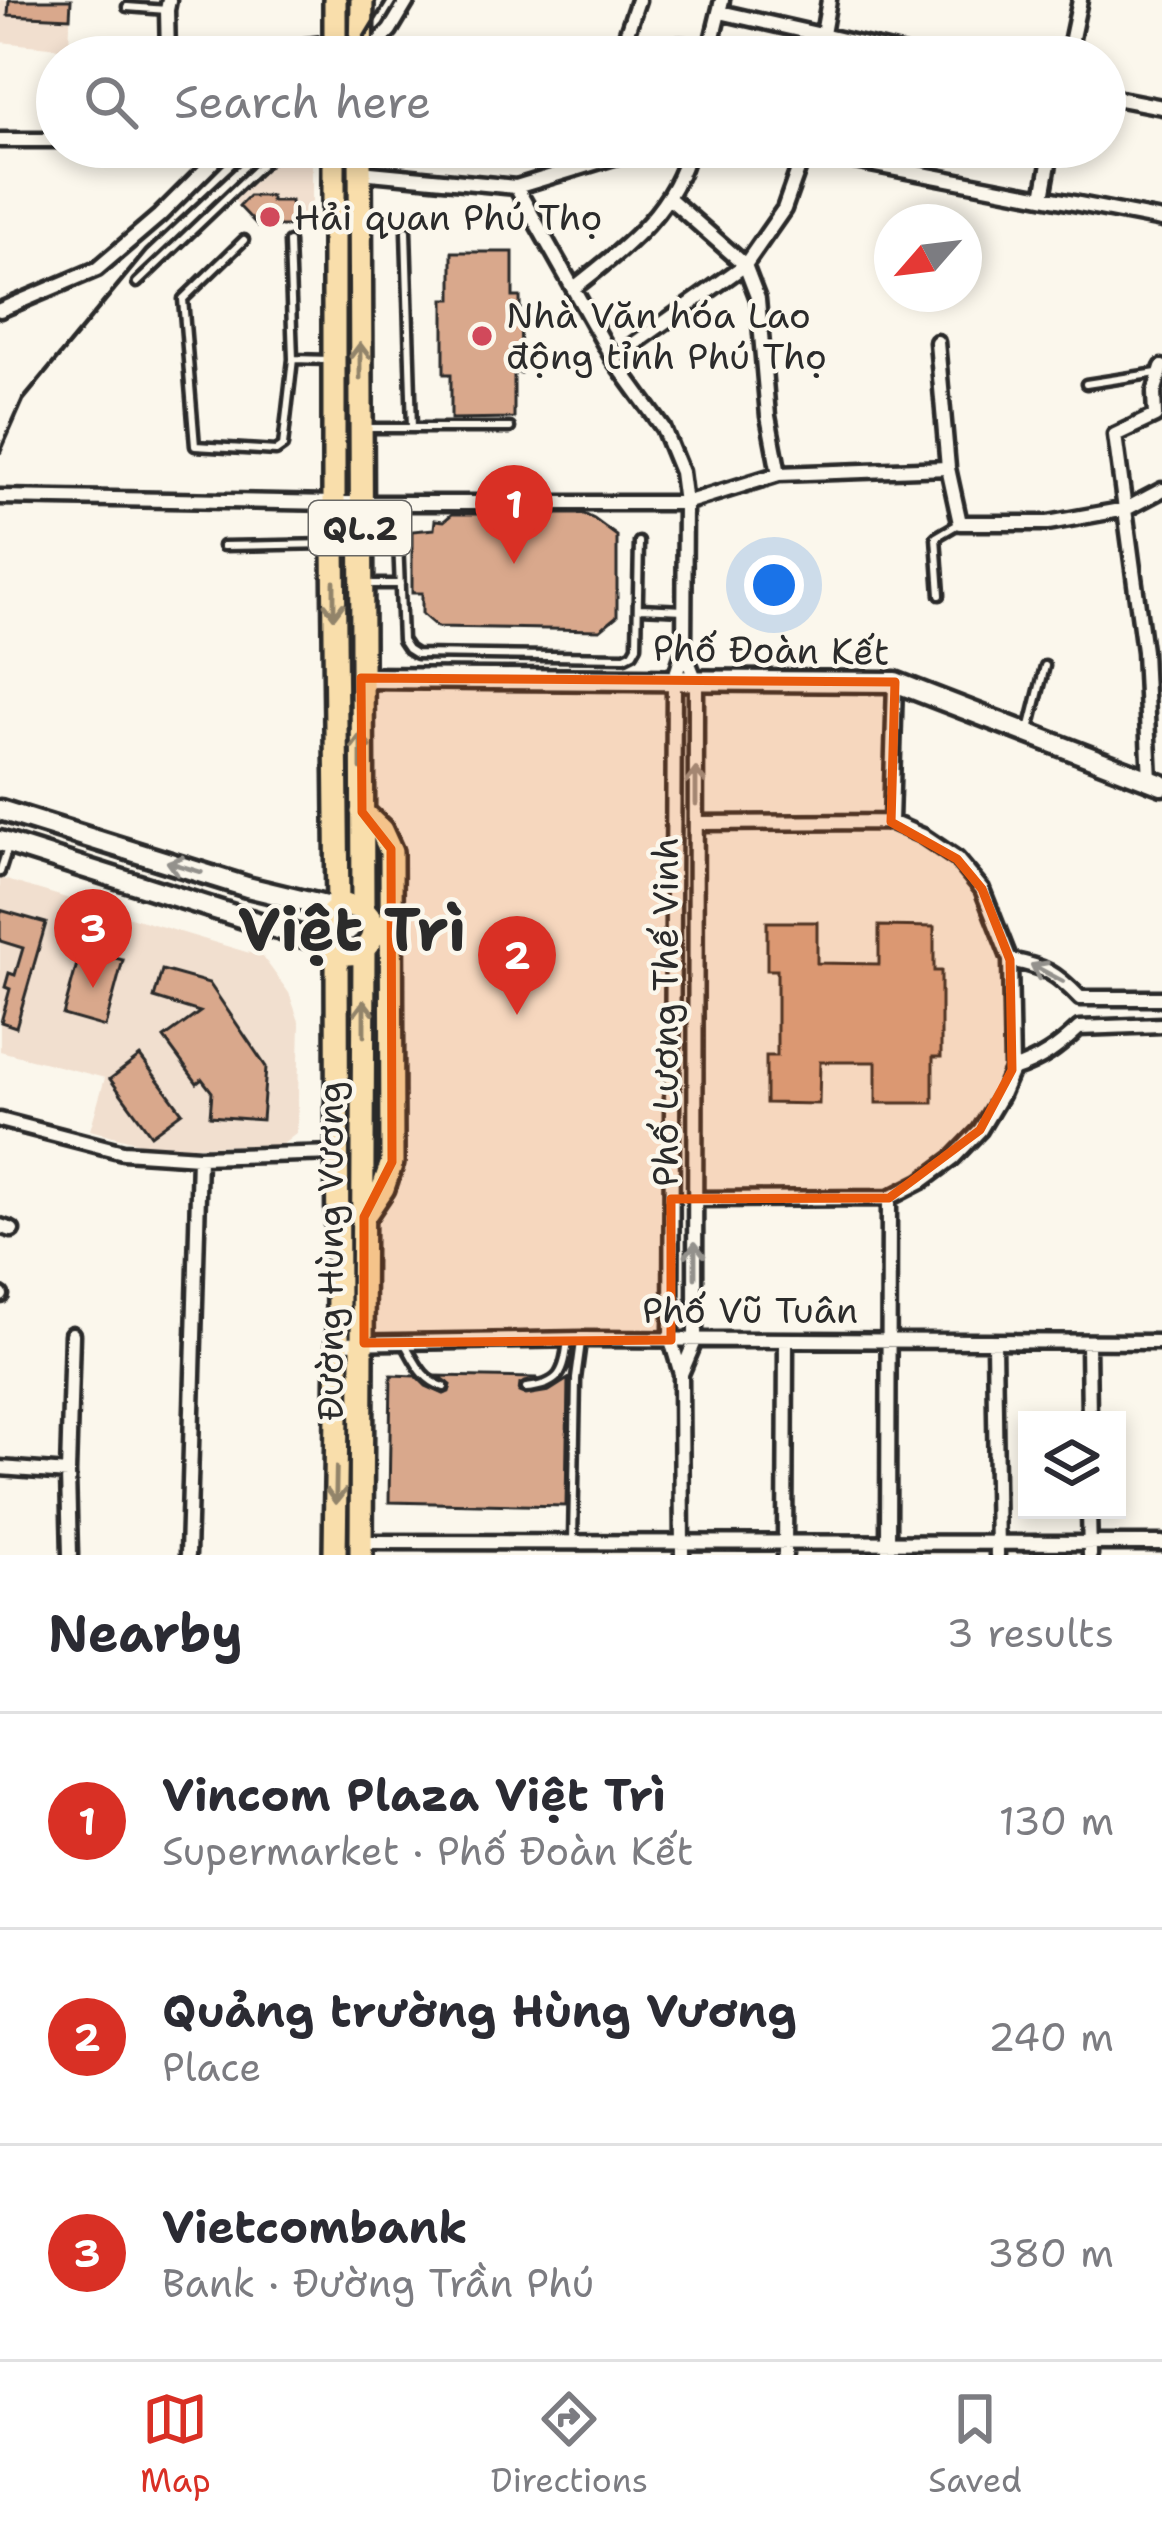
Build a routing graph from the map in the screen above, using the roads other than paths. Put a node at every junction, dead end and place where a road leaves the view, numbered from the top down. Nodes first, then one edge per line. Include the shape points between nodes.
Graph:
1 (335, 0) edge
2 (362, 0) edge
3 (408, 0) edge
4 (638, 0) edge
5 (829, 0) edge
6 (1080, 0) edge
7 (168, 5) edge
8 (721, 6) edge
9 (127, 7) dead end
10 (168, 36) edge
11 (333, 36) edge
12 (363, 36) edge
13 (384, 36) edge
14 (624, 36) edge
15 (713, 36) edge
16 (819, 36) edge
17 (822, 36) edge
18 (1072, 36) edge
19 (1126, 99) edge
20 (1162, 107) edge
21 (0, 140) edge
22 (36, 140) edge
23 (207, 168) edge
24 (258, 168) edge
25 (334, 168) edge
26 (360, 168) edge
27 (580, 168) edge
28 (684, 168) edge
29 (799, 168) edge
30 (900, 168) edge
31 (1048, 168) edge
32 (360, 172) junction
33 (516, 188) junction
34 (1043, 197) junction
35 (670, 199) junction
36 (1162, 220) edge
37 (406, 231) dead end
38 (244, 240) dead end
39 (289, 242) dead end
40 (745, 265) junction
41 (137, 284) dead end
42 (574, 288) junction
43 (0, 310) edge
44 (937, 342) dead end
45 (293, 359) junction
46 (613, 359) junction
47 (333, 360) junction
48 (1161, 370) edge
49 (1086, 384) dead end
50 (360, 428) junction
51 (412, 428) junction
52 (510, 428) dead end
53 (949, 467) junction
54 (778, 474) junction
55 (1162, 490) edge
56 (0, 497) edge
57 (334, 503) junction
58 (360, 503) junction
59 (685, 503) junction
60 (1126, 509) junction
61 (960, 523) junction
62 (398, 540) dead end
63 (639, 542) dead end
64 (334, 544) junction
65 (224, 546) dead end
66 (361, 584) junction
67 (400, 584) junction
68 (940, 595) dead end
69 (639, 608) junction
70 (684, 610) junction
71 (684, 650) junction
72 (1045, 666) dead end
73 (361, 678) junction
74 (674, 680) junction
75 (696, 680) junction
76 (895, 682) junction
77 (1028, 734) junction
78 (1156, 783) edge
79 (0, 811) edge
80 (362, 812) junction
81 (890, 821) junction
82 (696, 823) junction
83 (4, 843) edge
84 (0, 872) edge
85 (338, 909) junction
86 (362, 910) junction
87 (334, 948) junction
88 (364, 948) junction
89 (1010, 960) junction
90 (1080, 998) junction
91 (1162, 998) edge
92 (672, 1011) junction
93 (695, 1012) junction
94 (1162, 1025) edge
95 (1079, 1028) junction
96 (1012, 1070) junction
97 (0, 1120) edge
98 (337, 1153) junction
99 (199, 1156) junction
100 (889, 1198) junction
101 (695, 1199) junction
102 (364, 1216) junction
103 (72, 1334) dead end
104 (575, 1339) junction
105 (671, 1340) junction
106 (695, 1341) junction
107 (786, 1341) junction
108 (888, 1341) junction
109 (994, 1342) junction
110 (1162, 1342) edge
111 (338, 1343) junction
112 (364, 1343) junction
113 (405, 1343) junction
114 (1088, 1343) junction
115 (681, 1375) junction
116 (445, 1387) dead end
117 (526, 1388) dead end
118 (1088, 1411) edge
119 (0, 1468) edge
120 (68, 1473) junction
121 (573, 1541) junction
122 (1162, 1543) edge
123 (361, 1548) edge
124 (682, 1548) edge
125 (785, 1548) edge
126 (888, 1549) edge
127 (997, 1549) edge
128 (1090, 1549) edge
129 (70, 1555) edge
130 (188, 1555) edge
131 (335, 1555) edge

1 - 11 main road
2 - 12 main road
3 - 13 street
4 - 14 street
5 - 17 street
6 - 18 street
7 - 9 lane
7 - 10 street
8 - 15 street
8 - 16 street
19 - 20 street
21 - 22 street
23 - 43 street via 97,269
24 - 41 lane
25 - 47 main road, QL.2
26 - 32 main road, QL.2
27 - 33 street
28 - 35 street
29 - 40 street via 784,209
30 - 34 street
31 - 34 street
32 - 33 street
50 -> 32 main road, QL.2
33 - 42 street, Phố Lương Thế Vinh
34 - 36 street
35 - 40 street
35 - 42 street
37 - 51 lane
38 - 45 lane via 183,298 195,446 284,446
39 - 45 lane
40 - 46 street
40 - 54 street via 758,299
42 - 46 street, Phố Lương Thế Vinh
44 - 53 street
45 - 47 lane
46 - 59 street, Phố Lương Thế Vinh via 663,428
47 - 57 main road, QL.2
48 - 49 lane
48 - 60 street via 1155,416 1115,435
50 - 51 lane
50 - 58 main road, QL.2
51 - 52 lane
53 - 54 street
53 - 61 street
54 - 59 street
55 - 60 street
56 - 57 street
57 - 58 street
57 - 64 main road, QL.2
58 - 59 street
58 - 66 main road, QL.2
59 - 70 street, Phố Lương Thế Vinh
60 - 61 street via 1048,524
60 - 78 street
61 - 68 lane via 936,537
62 - 67 lane
63 - 69 lane
64 - 65 lane
64 -> 85 main road, QL.2
66 - 67 lane
66 - 73 main road, QL.2
67 - 69 lane via 402,640 416,654 626,657 637,646
69 - 70 lane
70 - 71 street, Phố Lương Thế Vinh
71 - 74 street, Phố Lương Thế Vinh
71 - 75 street, Phố Lương Thế Vinh
72 - 77 lane
73 - 74 street, Phố Đoàn Kết
80 -> 73 main road, QL.2
74 - 75 street, Phố Đoàn Kết
74 - 92 street, Phố Lương Thế Vinh
75 - 76 street, Phố Đoàn Kết
82 -> 75 street, Phố Lương Thế Vinh
76 - 77 street, Phố Đoàn Kết
76 - 81 street
77 - 78 street, Phố Đoàn Kết
85 -> 79 street
80 - 86 main road, QL.2
80 - 102 main road via 392,852 393,979 392,1162
81 - 82 street
81 - 89 street via 957,860 982,889
82 - 93 street, Phố Lương Thế Vinh
83 - 84 lane
83 - 87 street
85 - 86 main road
85 - 87 main road, QL.2 via 326,926
86 - 88 main road, QL.2 via 373,929
87 - 88 main road
87 - 98 main road, Đường Hùng Vương / QL.2
102 -> 88 main road, Đường Hùng Vương / QL.2
90 -> 89 street via 1057,974
89 - 96 street
90 - 91 street
90 - 95 street
92 - 93 street
92 - 105 street, Phố Lương Thế Vinh
93 - 101 street, Phố Lương Thế Vinh
94 - 95 street
95 - 96 street
96 - 100 street via 980,1130 953,1158
97 - 99 street via 98,1148
98 - 99 street
98 - 111 main road, Đường Hùng Vương / QL.2
99 - 130 street
100 - 101 street
100 - 108 street
106 -> 101 street, Phố Lương Thế Vinh
102 - 112 main road, Đường Hùng Vương / QL.2
103 - 120 street
104 - 105 street, Phố Vũ Tuân
104 - 113 street, Phố Vũ Tuân
104 - 117 lane via 556,1379
104 - 121 lane
105 - 106 street, Phố Vũ Tuân
105 - 115 street, Phố Lương Thế Vinh
106 - 107 street, Phố Vũ Tuân
106 - 115 street, Phố Lương Thế Vinh
107 - 108 street, Phố Vũ Tuân
107 - 125 street
108 - 109 street, Phố Vũ Tuân
108 - 126 street
109 - 114 street, Phố Vũ Tuân
109 - 127 street
110 - 114 street, Phố Vũ Tuân
111 - 112 street, Phố Vũ Tuân
111 -> 131 main road, Đường Hùng Vương / QL.2
112 - 113 street, Phố Vũ Tuân
112 - 123 main road, Đường Hùng Vương / QL.2
113 - 116 lane via 424,1376
114 - 118 street
115 - 124 street, Phố Lương Thế Vinh
119 - 120 street
120 - 129 street
121 - 123 street
121 - 124 street
122 - 128 street
124 - 125 street
125 - 126 street
126 - 127 street
127 - 128 street

